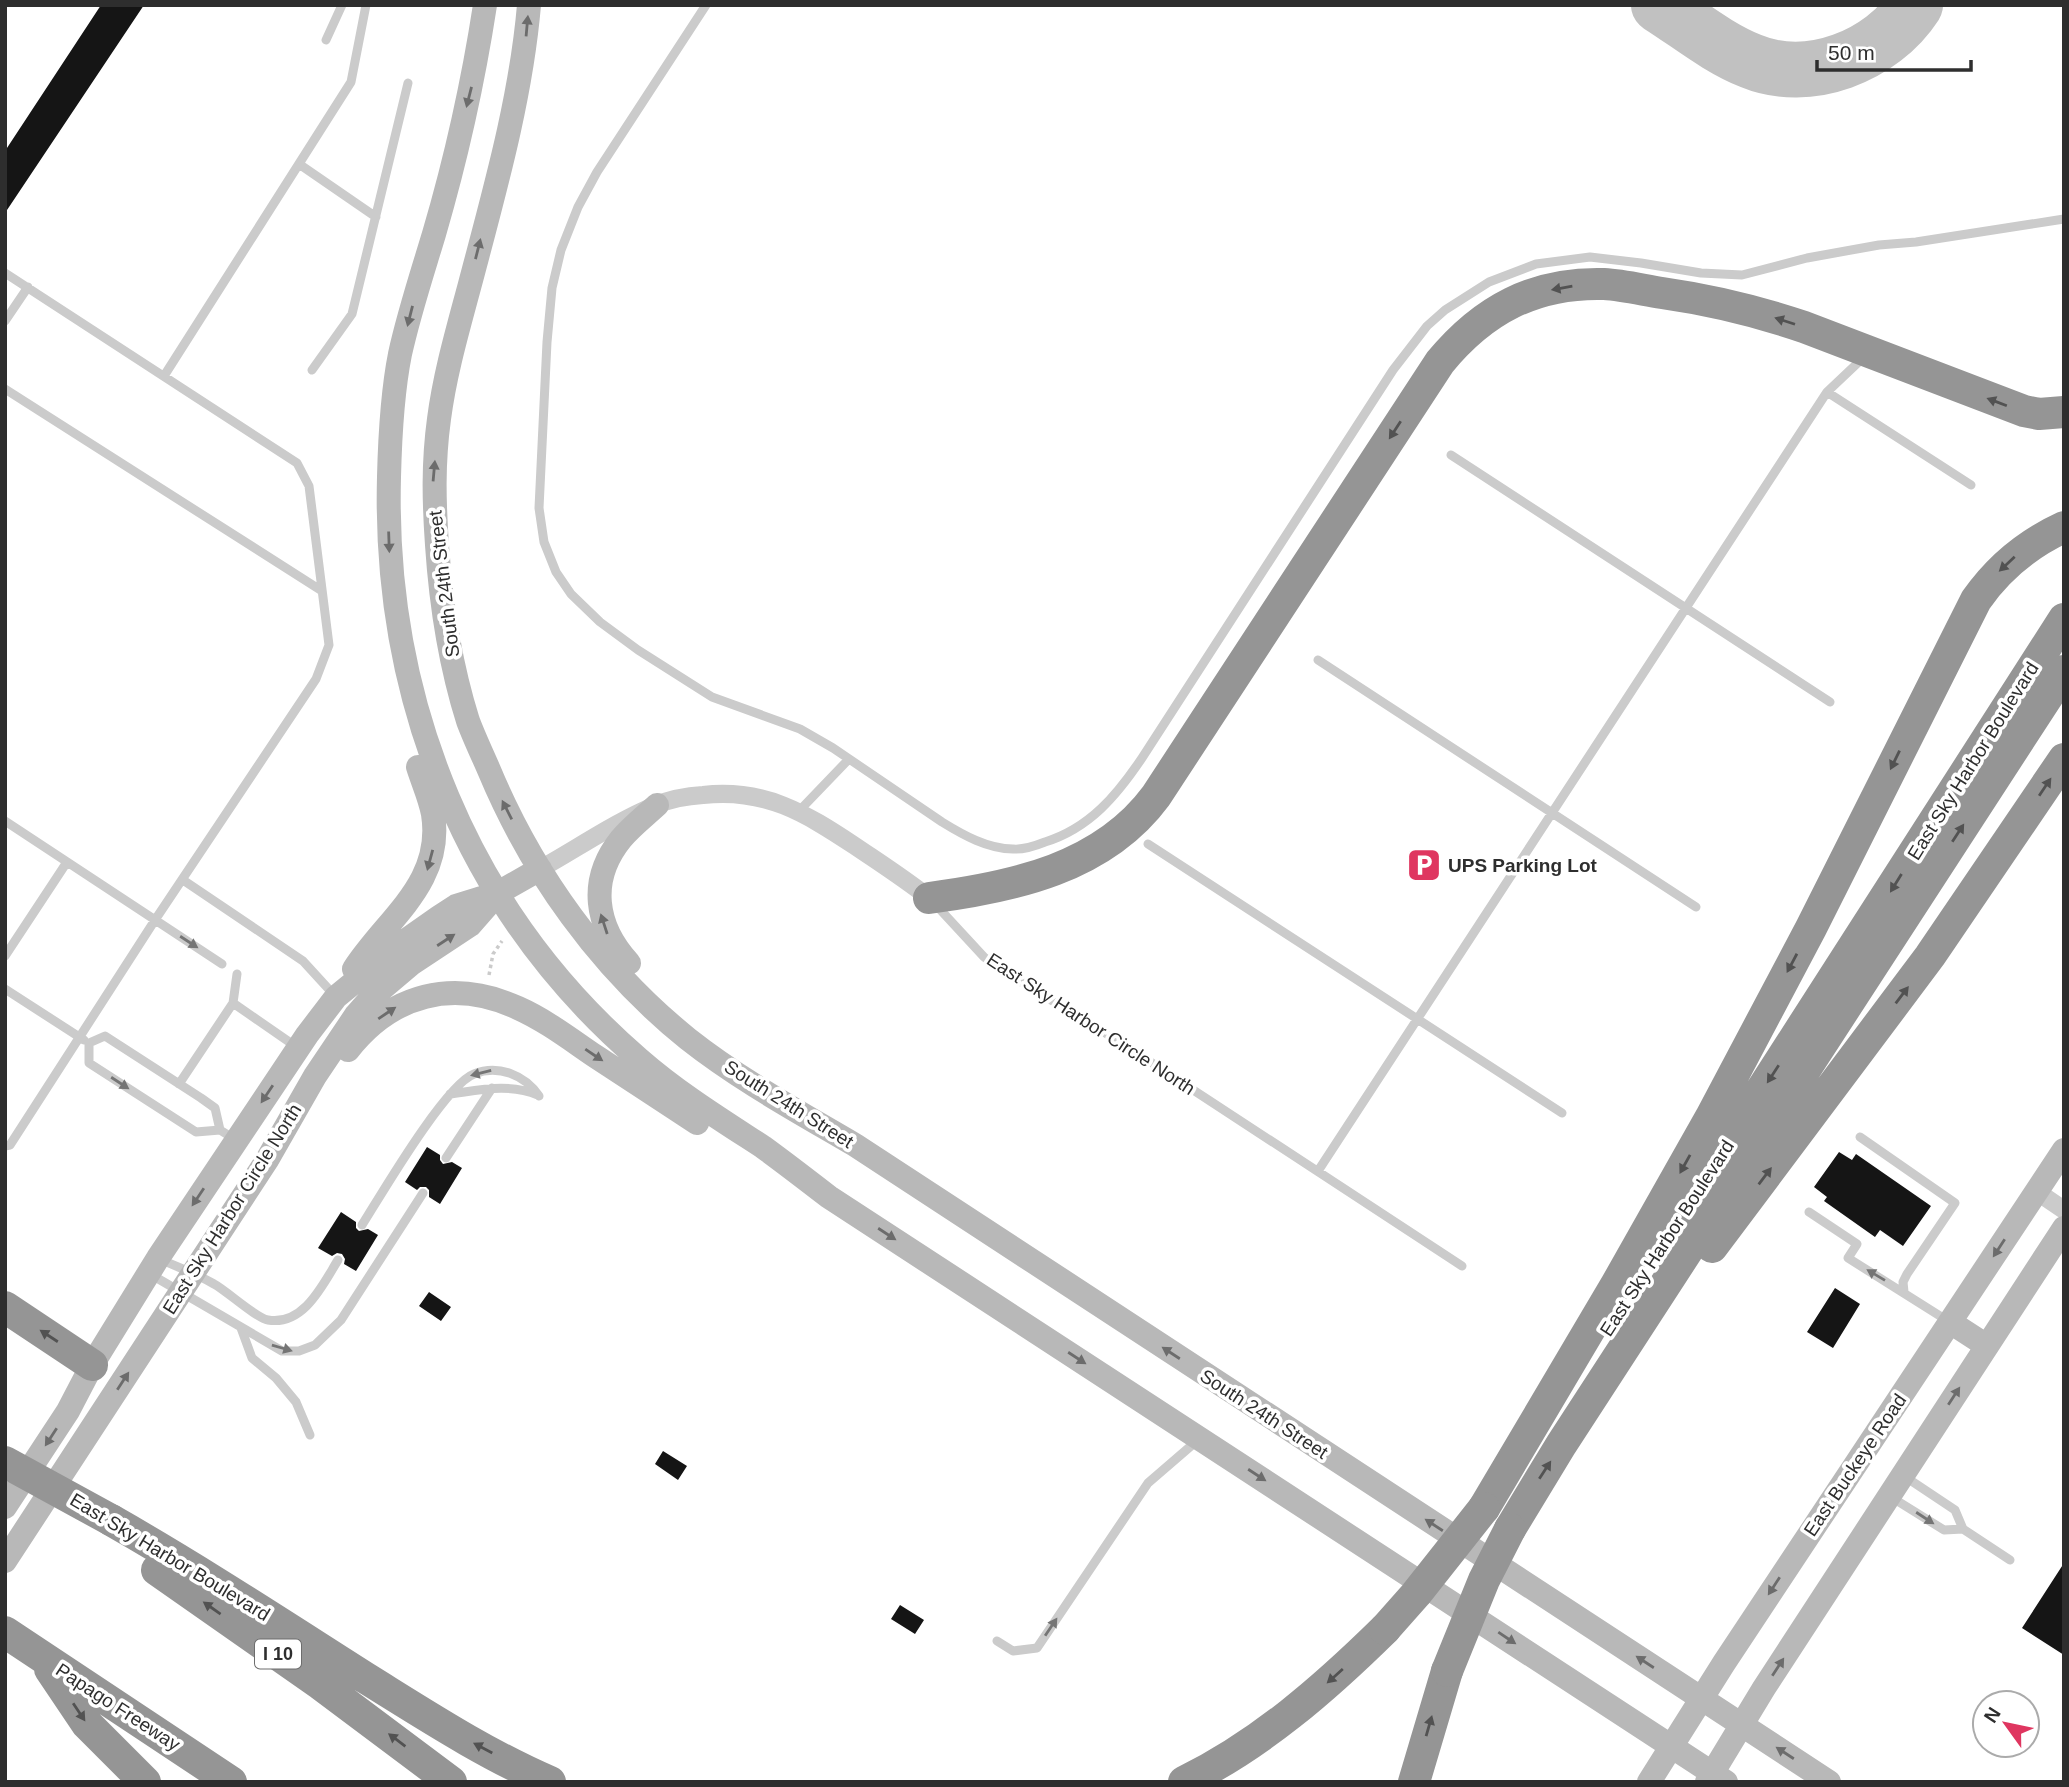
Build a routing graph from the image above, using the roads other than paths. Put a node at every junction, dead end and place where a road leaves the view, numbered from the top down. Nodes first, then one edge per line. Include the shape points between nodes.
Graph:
1 (342, 5) edge
2 (366, 5) edge
3 (485, 5) edge
4 (529, 5) edge
5 (706, 5) edge
6 (326, 40) dead end
7 (408, 83) dead end
8 (299, 164) junction
9 (376, 217) junction
10 (2064, 219) edge
11 (5, 273) edge
12 (27, 287) junction
13 (5, 321) edge
14 (1869, 352) junction
15 (312, 370) dead end
16 (164, 376) junction
17 (5, 389) edge
18 (1827, 392) junction
19 (2064, 412) edge
20 (1451, 455) dead end
21 (1971, 485) dead end
22 (2064, 527) edge
23 (322, 591) junction
24 (393, 604) junction
25 (1686, 608) junction
26 (2064, 618) edge
27 (1318, 660) dead end
28 (2064, 671) edge
29 (1830, 702) dead end
30 (849, 759) junction
31 (2064, 759) edge
32 (657, 805) junction
33 (799, 811) junction
34 (1552, 813) junction
35 (5, 821) edge
36 (1149, 844) dead end
37 (67, 862) junction
38 (540, 869) junction
39 (183, 880) junction
40 (499, 893) junction
41 (929, 898) junction
42 (1696, 907) dead end
43 (155, 920) junction
44 (5, 956) edge
45 (222, 964) dead end
46 (237, 974) dead end
47 (5, 989) edge
48 (336, 997) junction
49 (233, 1003) junction
50 (1418, 1019) junction
51 (79, 1037) junction
52 (89, 1043) junction
53 (298, 1048) junction
54 (179, 1084) junction
55 (492, 1088) junction
56 (450, 1094) junction
57 (1562, 1113) dead end
58 (228, 1135) junction
59 (1860, 1137) dead end
60 (855, 1145) junction
61 (5, 1146) edge
62 (2064, 1150) edge
63 (446, 1158) dead end
64 (267, 1160) junction
65 (1318, 1171) junction
66 (2036, 1191) junction
67 (423, 1193) dead end
68 (829, 1197) junction
69 (2064, 1210) edge
70 (1809, 1212) dead end
71 (362, 1225) dead end
72 (2064, 1228) edge
73 (338, 1260) dead end
74 (153, 1266) junction
75 (1462, 1266) dead end
76 (186, 1283) junction
77 (1904, 1292) junction
78 (5, 1307) edge
79 (1950, 1322) junction
80 (241, 1328) junction
81 (1987, 1346) junction
82 (1614, 1363) junction
83 (92, 1365) junction
84 (310, 1435) dead end
85 (1200, 1438) junction
86 (81, 1446) junction
87 (5, 1462) edge
88 (5, 1469) edge
89 (1896, 1486) junction
90 (5, 1507) edge
91 (1484, 1508) junction
92 (106, 1526) junction
93 (1963, 1529) junction
94 (2010, 1560) dead end
95 (5, 1561) edge
96 (8, 1634) edge
97 (997, 1641) dead end
98 (41, 1656) junction
99 (1702, 1699) junction
100 (1742, 1725) junction
101 (1672, 1747) junction
102 (1715, 1779) edge
103 (145, 1782) edge
104 (231, 1782) edge
105 (451, 1782) edge
106 (550, 1782) edge
107 (1184, 1782) edge
108 (1414, 1782) edge
109 (1649, 1782) edge
110 (1829, 1782) edge

1 - 6 lane
2 - 8 lane via 351,82
3 -> 24 main road via 475,71 401,353 393,401 388,511
38 -> 4 main road, South 24th Street via 500,798 469,724 454,672 439,572 433,481 450,358 506,137
5 - 30 lane via 597,172 561,250 547,342 539,508 544,542 571,594 638,650 712,698 800,729
7 - 9 lane
8 - 9 lane
8 - 16 lane
9 - 15 lane via 352,314
10 - 30 lane via 1879,245 1742,275 1701,274 1590,257 1536,264 1489,282 1445,310 1410,346 1142,758 1100,811 1068,834 1048,841 1014,849 996,847 942,822
11 - 12 lane
12 - 13 lane
12 - 16 lane
14 - 18 lane
19 -> 14 highway via 2024,411
14 -> 41 highway via 1735,306 1606,284 1545,291 1489,315 1471,328 1435,370 1146,810 1109,842 1072,862 1003,886
16 - 23 lane via 297,463 309,486
17 - 23 lane
18 - 21 lane
18 - 25 lane
20 - 25 lane
22 -> 91 highway via 2013,558 1976,600 1704,1129
23 - 39 lane via 329,645 316,679
24 - 40 main road via 408,682 431,756 464,834
24 -> 48 main road via 387,661 430,804 432,852 418,888
25 - 29 lane
25 - 34 lane
26 -> 91 highway, East Sky Harbor Boulevard via 1561,1401
27 - 34 lane
82 -> 28 highway, East Sky Harbor Boulevard
30 - 33 lane
82 -> 31 highway via 1692,1274 1909,985
32 - 33 street, East Sky Harbor Circle North via 734,793
32 - 38 street, East Sky Harbor Circle North
60 -> 32 main road via 682,1013 643,978 609,938 600,911 606,866 622,838
33 - 41 street, East Sky Harbor Circle North
34 - 42 lane
34 - 50 lane
35 - 37 lane
36 - 50 lane
37 - 43 lane
37 - 44 lane
38 - 40 main road, East Sky Harbor Circle North
38 - 60 main road, South 24th Street via 592,944 664,1018 763,1091
39 - 43 lane
39 - 48 lane via 303,961
40 - 48 main road, East Sky Harbor Circle North via 456,906
64 -> 40 main road, East Sky Harbor Circle North via 315,1076 372,997 411,964 470,925
40 - 68 main road via 552,970 638,1058
41 - 65 lane, East Sky Harbor Circle North via 1000,969
43 -> 45 lane
43 - 51 lane
46 - 49 lane
47 - 51 lane
48 - 53 main road, East Sky Harbor Circle North
49 - 53 lane
49 - 54 lane
50 - 57 lane
50 - 65 lane
51 - 52 lane
51 - 61 lane
52 - 54 lane via 105,1036
52 -> 58 lane via 89,1063 196,1132
53 -> 58 main road, East Sky Harbor Circle North
54 - 58 lane via 215,1108
55 - 56 lane
55 -> 56 lane via 540,1096 531,1084 498,1069 472,1074
55 - 63 lane
56 - 71 lane
58 - 64 main road
58 -> 74 main road, East Sky Harbor Circle North
59 - 77 lane via 1955,1203 1907,1273
99 -> 60 main road, South 24th Street
62 - 66 main road, East Buckeye Road
64 -> 68 main road via 368,1027 416,999 460,993 521,1009 759,1164
64 - 76 main road, East Sky Harbor Circle North
65 - 75 lane, East Sky Harbor Circle North
66 - 69 street
66 -> 79 main road, East Buckeye Road
80 -> 67 lane via 282,1352 315,1345 341,1321
68 -> 85 main road
77 -> 70 lane via 1848,1258 1857,1244
72 - 81 main road
73 - 76 lane via 313,1300 285,1319 267,1320 214,1284
74 - 76 lane
74 - 76 lane
74 - 83 main road, East Sky Harbor Circle North
76 - 80 lane
86 -> 76 main road, East Sky Harbor Circle North
77 - 79 lane
83 -> 78 highway
79 - 81 main road
79 -> 99 main road, East Buckeye Road
80 - 84 lane via 252,1358 296,1402
89 -> 81 main road
108 -> 82 highway, East Sky Harbor Boulevard, bridge via 1470,1612 1510,1529
83 - 86 main road via 91,1399
83 -> 90 main road, East Sky Harbor Circle North
97 -> 85 lane via 1013,1651 1037,1648 1147,1483
85 -> 101 main road
86 - 95 main road, East Sky Harbor Circle North
87 - 92 highway, East Sky Harbor Boulevard, bridge
88 - 92 highway, I 10
89 -> 93 lane via 1944,1530
89 - 93 lane via 1955,1510
100 -> 89 main road
91 -> 107 highway, East Sky Harbor Boulevard, bridge via 1385,1629 1296,1709 1229,1757
105 -> 92 highway, I 10
106 -> 92 highway, East Sky Harbor Boulevard via 401,1700 168,1553
93 - 94 lane
96 - 98 highway, Papago Freeway
98 -> 103 highway via 87,1724
98 - 104 highway, Papago Freeway
99 - 100 main road, South 24th Street
99 - 101 main road, East Buckeye Road
100 - 102 main road
110 -> 100 main road, South 24th Street
101 - 102 main road
101 - 109 main road, East Buckeye Road

